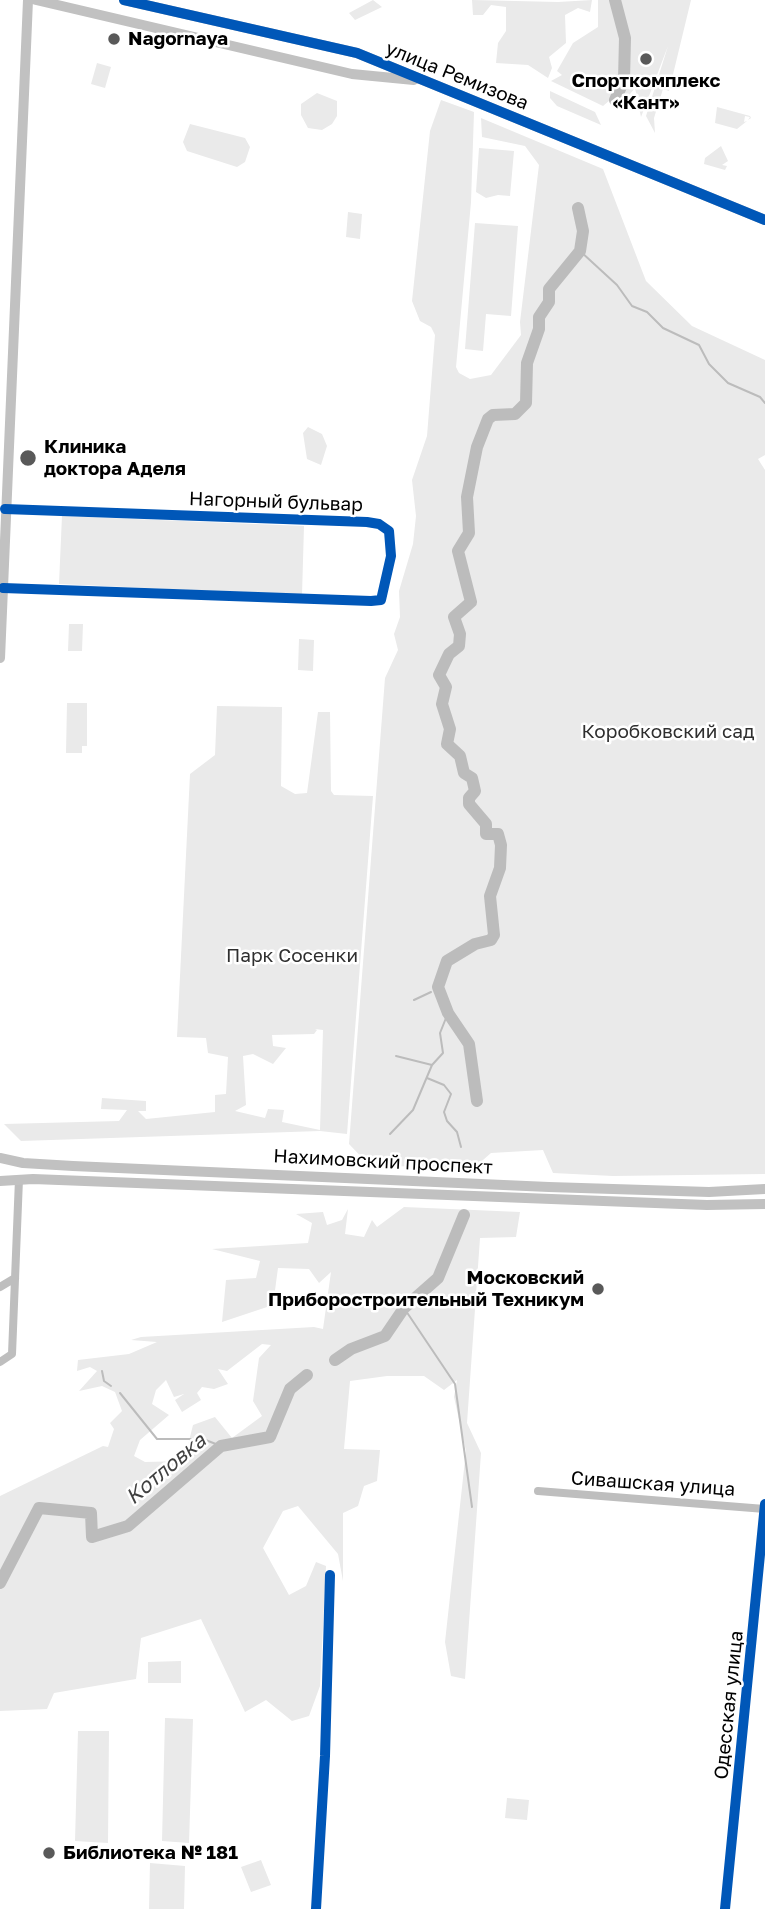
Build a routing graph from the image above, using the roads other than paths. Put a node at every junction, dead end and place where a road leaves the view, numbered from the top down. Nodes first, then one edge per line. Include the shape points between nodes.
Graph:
1 (28, 0) edge
2 (36, 0) edge
3 (124, 0) edge
4 (357, 54) junction
5 (380, 63) junction
6 (352, 74) junction
7 (376, 77) junction
8 (424, 81) junction
9 (765, 220) edge
10 (5, 509) junction
11 (2, 547) edge
12 (3, 588) junction
13 (0, 659) edge
14 (4, 1158) edge
15 (19, 1179) junction
16 (2, 1180) edge
17 (765, 1189) edge
18 (765, 1204) edge
19 (15, 1279) junction
20 (0, 1287) edge
21 (0, 1362) edge
22 (538, 1491) dead end
23 (765, 1507) edge
24 (330, 1575) dead end
25 (316, 1909) edge
26 (725, 1909) edge

1 - 10 street
2 - 6 street, улица Ремизова
3 - 4 street, улица Ремизова
4 - 5 street, улица Ремизова
4 - 6 street via 365,66
5 - 7 street via 371,68
5 - 8 street, улица Ремизова
6 - 7 street, улица Ремизова
7 - 8 street, улица Ремизова
8 - 9 street, улица Ремизова
10 - 11 street
10 - 12 street, Нагорный бульвар via 367,522 389,531 391,556 381,600 371,601
11 - 12 street
12 - 13 street
14 - 17 street, Нахимовский проспект via 549,1187 709,1192
15 - 16 street, Нахимовский проспект
15 - 18 street, Нахимовский проспект
15 - 19 street
19 - 20 street
19 - 21 street via 12,1354
22 - 23 street, Сивашская улица
23 - 26 street, Одесская улица
24 - 25 street

